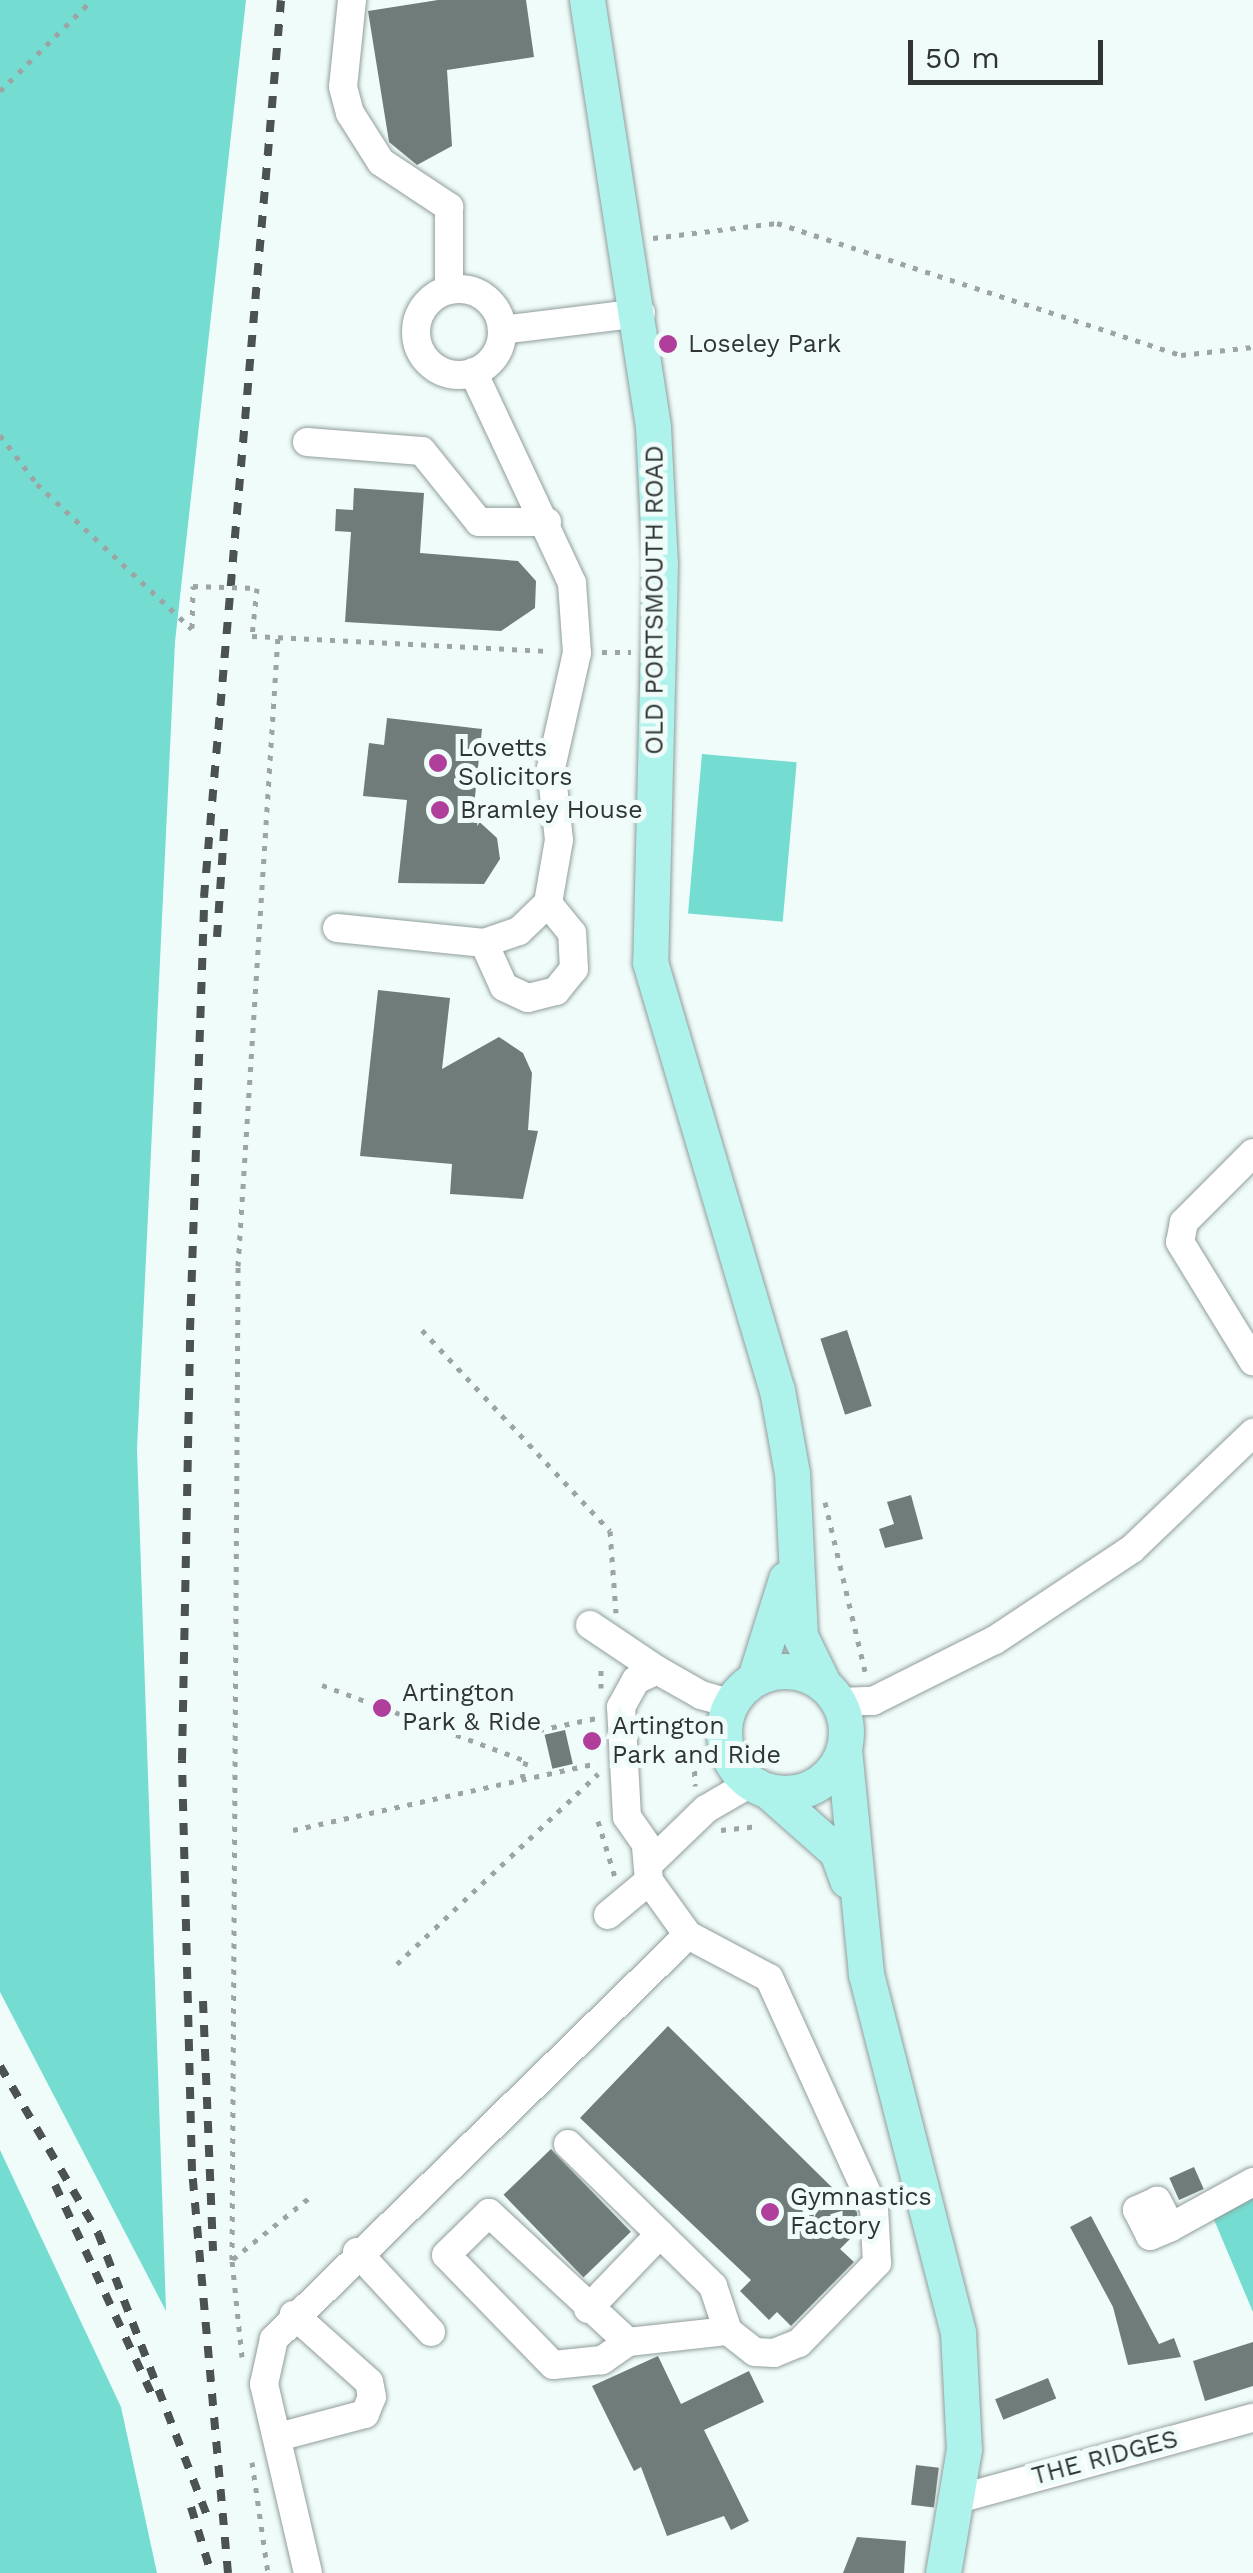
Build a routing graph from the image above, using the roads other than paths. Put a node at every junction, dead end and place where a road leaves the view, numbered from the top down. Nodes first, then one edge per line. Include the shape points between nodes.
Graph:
1 (352, 0) edge
2 (586, 0) edge
3 (449, 290) junction
4 (641, 313) junction
5 (502, 330) junction
6 (474, 372) junction
7 (308, 442) dead end
8 (548, 522) junction
9 (548, 903) junction
10 (337, 928) dead end
11 (484, 943) junction
12 (1253, 1152) edge
13 (1253, 1360) edge
14 (1253, 1433) edge
15 (794, 1544) junction
16 (604, 1628) road end
17 (657, 1670) junction
18 (745, 1686) junction
19 (831, 1692) junction
20 (844, 1749) junction
21 (758, 1788) junction
22 (627, 1817) junction
23 (678, 1833) junction
24 (649, 1872) junction
25 (852, 1895) junction
26 (608, 1915) dead end
27 (688, 1935) junction
28 (568, 2144) dead end
29 (1253, 2182) edge
30 (1171, 2227) dead end
31 (660, 2234) junction
32 (357, 2252) junction
33 (588, 2309) junction
34 (294, 2314) junction
35 (728, 2331) junction
36 (431, 2332) dead end
37 (628, 2342) junction
38 (1253, 2418) edge
39 (278, 2437) junction
40 (958, 2498) junction
41 (308, 2573) edge
42 (943, 2573) edge

1 - 3 street via 343,87 350,113 381,162 449,206
2 - 4 main road, OLD PORTSMOUTH ROAD
3 - 5 street via 486,299
3 - 6 street via 420,315 418,344 438,370
4 - 5 street
4 - 15 main road, OLD PORTSMOUTH ROAD via 658,651 650,962 776,1390
5 - 6 street via 492,360
6 - 8 street
7 - 8 street via 422,451 479,522
8 - 9 street via 572,583 577,652 551,768 558,840
9 - 11 street via 519,931
9 - 11 street via 572,933 574,969 556,991 528,998 504,987
10 - 11 street
12 - 13 street via 1184,1222 1180,1242
14 - 19 street via 1132,1548 995,1640 873,1701
15 - 18 main road, OLD PORTSMOUTH ROAD
15 - 19 main road, OLD PORTSMOUTH ROAD via 800,1636
16 - 17 street
17 - 18 street via 725,1702
17 - 22 street via 636,1680 621,1707
18 - 19 main road via 802,1672
18 - 21 main road via 723,1739
19 - 20 main road
20 - 21 main road via 815,1786
20 - 25 main road
21 - 23 street
21 - 25 main road via 836,1852
22 - 23 street via 657,1834
22 - 24 street
23 - 24 street
24 - 26 street
24 - 27 street
25 - 40 main road via 884,2059 946,2259 964,2397
27 - 32 street
27 - 35 street via 741,1956 768,1978 874,2208 878,2263 799,2343 755,2352
28 - 31 street
29 - 30 street
31 - 33 street
31 - 35 street via 713,2286
32 - 34 street
32 - 36 street
33 - 37 street
33 - 37 street via 489,2212 446,2255 553,2365 602,2360
34 - 39 street via 267,2360
34 - 39 street via 369,2382 372,2397 365,2414
35 - 37 street
38 - 40 street, THE RIDGES
39 - 41 street
40 - 42 main road

